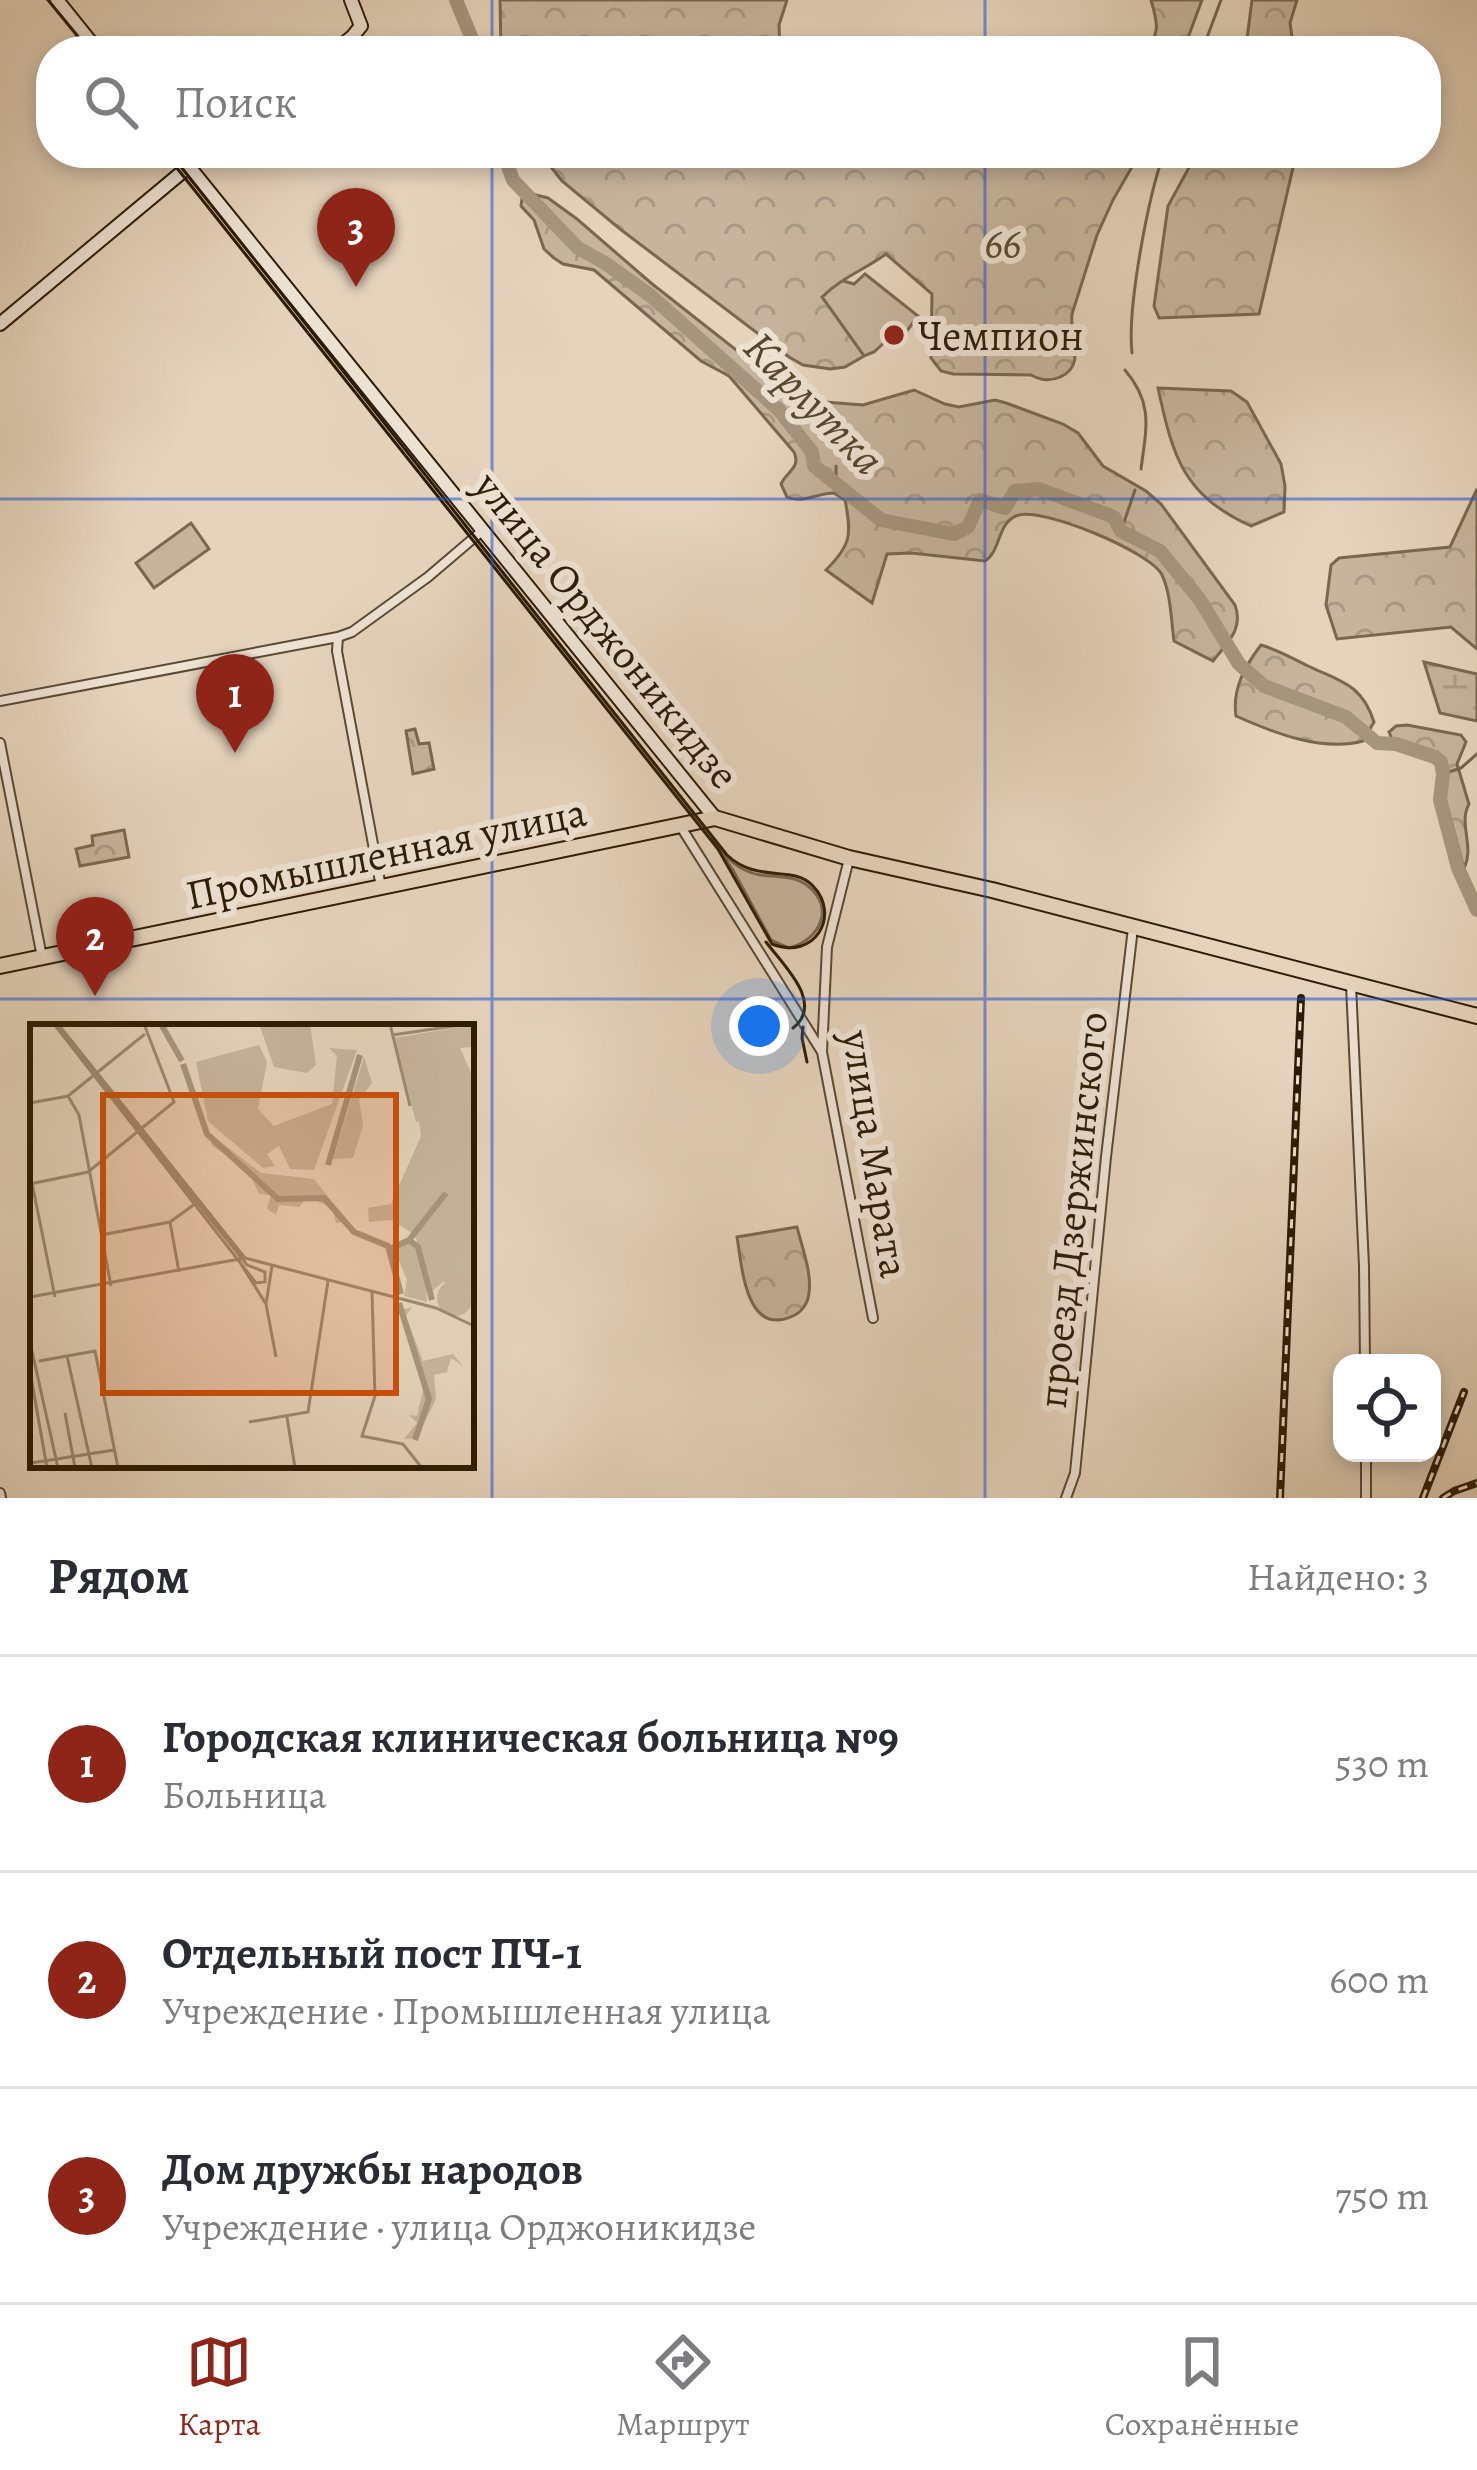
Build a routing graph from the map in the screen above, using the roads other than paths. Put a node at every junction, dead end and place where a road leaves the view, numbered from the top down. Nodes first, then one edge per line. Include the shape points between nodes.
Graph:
1 (58, 0) edge
2 (351, 0) edge
3 (86, 36) edge
4 (353, 36) edge
5 (188, 168) edge
6 (192, 168) edge
7 (0, 324) edge
8 (482, 531) junction
9 (338, 638) junction
10 (0, 700) edge
11 (0, 743) edge
12 (715, 818) junction
13 (681, 825) junction
14 (849, 857) junction
15 (381, 887) junction
16 (1133, 927) junction
17 (42, 957) junction
18 (0, 966) edge
19 (1351, 984) junction
20 (1477, 1016) edge
21 (822, 1052) junction
22 (873, 1318) dead end
23 (1365, 1354) edge
24 (1366, 1462) edge
25 (1066, 1498) edge
26 (1366, 1498) edge

1 - 3 main road
2 - 4 main road via 361,26
5 - 7 main road
6 - 8 main road, улица Орджоникидзе
8 - 9 street
8 - 12 main road, улица Орджоникидзе
9 - 10 street
9 - 15 street
11 - 17 street
12 - 13 main road, Промышленная улица
12 - 14 main road, улица Орджоникидзе
13 - 15 main road, Промышленная улица
13 - 21 street
14 - 16 main road, улица Орджоникидзе
14 - 21 street, улица Марата via 827,947
15 - 17 main road, Промышленная улица
16 - 19 main road, улица Орджоникидзе
16 - 25 street, проезд Дзержинского via 1075,1473
17 - 18 main road, Промышленная улица
19 - 20 main road, улица Орджоникидзе
19 - 23 street
21 - 22 street, улица Марата
24 - 26 street

